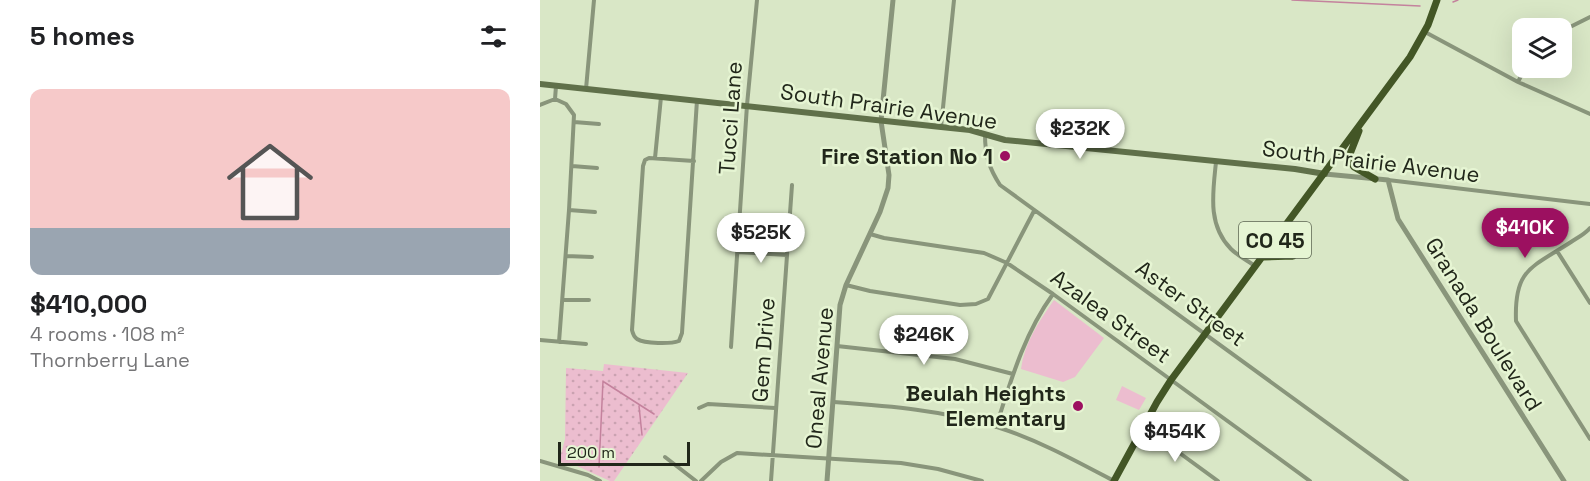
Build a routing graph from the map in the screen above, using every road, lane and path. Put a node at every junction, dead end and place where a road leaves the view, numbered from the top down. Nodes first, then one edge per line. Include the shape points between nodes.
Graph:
1 (594, 0) edge
2 (757, 0) edge
3 (893, 0) edge
4 (954, 0) edge
5 (1437, 0) edge
6 (1590, 17) edge
7 (1572, 26) edge
8 (1424, 32) junction
9 (1520, 78) edge
10 (1518, 82) junction
11 (540, 84) edge
12 (556, 86) junction
13 (586, 89) junction
14 (661, 96) junction
15 (555, 99) junction
16 (697, 100) junction
17 (540, 105) edge
18 (747, 105) junction
19 (1590, 114) edge
20 (1364, 120) junction
21 (881, 121) junction
22 (574, 122) junction
23 (599, 124) dead end
24 (941, 127) junction
25 (985, 135) junction
26 (656, 158) junction
27 (693, 161) junction
28 (1216, 161) junction
29 (572, 166) junction
30 (597, 168) dead end
31 (1325, 174) junction
32 (1375, 179) junction
33 (1388, 180) junction
34 (792, 185) dead end
35 (1590, 204) edge
36 (569, 210) junction
37 (1034, 211) junction
38 (595, 212) dead end
39 (1286, 225) junction
40 (1590, 228) edge
41 (869, 233) junction
42 (1557, 251) junction
43 (737, 252) junction
44 (787, 255) junction
45 (566, 256) junction
46 (592, 257) dead end
47 (1263, 257) junction
48 (1007, 263) junction
49 (1256, 266) junction
50 (846, 285) junction
51 (1053, 294) junction
52 (563, 300) junction
53 (589, 300) dead end
54 (1590, 303) edge
55 (1206, 334) junction
56 (540, 340) edge
57 (559, 342) junction
58 (586, 344) dead end
59 (836, 346) junction
60 (731, 347) dead end
61 (1013, 374) junction
62 (1171, 380) junction
63 (833, 402) junction
64 (699, 408) dead end
65 (775, 408) junction
66 (996, 427) junction
67 (1143, 427) junction
68 (1590, 439) edge
69 (773, 454) junction
70 (665, 457) dead end
71 (829, 458) junction
72 (540, 461) edge
73 (600, 481) edge
74 (696, 481) edge
75 (701, 481) edge
76 (771, 481) edge
77 (827, 481) edge
78 (982, 481) edge
79 (1114, 481) edge
80 (1218, 481) edge
81 (1310, 481) edge
82 (1407, 481) edge
83 (1564, 481) edge

1 - 13 street
2 - 18 street, Tucci Lane
3 - 21 street, Oneal Avenue
4 - 24 street
5 - 8 main road, CO 45
6 - 7 street
8 - 10 street
8 - 20 main road, CO 45
9 - 10 street
10 - 19 street
11 - 12 main road, South Prairie Avenue
12 - 13 main road, South Prairie Avenue
12 - 15 street
13 - 14 main road, South Prairie Avenue
14 - 16 main road, South Prairie Avenue
14 - 26 street
15 - 17 street
15 - 22 street via 571,109
16 - 18 main road, South Prairie Avenue
16 - 27 street
18 - 21 main road, South Prairie Avenue
18 - 43 street, Tucci Lane
20 - 31 main road, CO 45
20 - 32 main road via 1350,161
21 - 24 main road, South Prairie Avenue
21 - 41 street, Oneal Avenue via 888,188
22 - 23 street
22 - 29 street
24 - 25 main road, South Prairie Avenue
25 - 28 main road, South Prairie Avenue
25 - 37 street, Aster Street via 985,154 995,178
26 - 27 street
26 - 27 street via 645,160 643,166 632,330 638,340 671,344 679,341 682,333
28 - 31 main road, South Prairie Avenue
28 - 49 street via 1212,204 1219,232 1231,249
29 - 30 street
29 - 36 street
31 - 32 street, South Prairie Avenue
31 - 39 main road, CO 45
32 - 33 street, South Prairie Avenue
33 - 35 street, South Prairie Avenue
33 - 83 street, Granada Boulevard via 1398,219
34 - 44 street, Gem Drive
36 - 38 street
36 - 45 street
37 - 48 street
37 - 55 street, Aster Street
39 - 47 main road, CO 45
39 - 47 main road via 1293,256
40 - 42 street
41 - 48 street, Azalea Street via 984,253
41 - 50 street, Oneal Avenue
42 - 54 street
42 - 68 street via 1524,275 1516,291 1516,321
43 - 44 street
43 - 60 street, Tucci Lane
44 - 65 street, Gem Drive
45 - 46 street
45 - 52 street
47 - 49 main road, CO 45
48 - 50 street via 988,298 976,304 960,305
48 - 51 street, Azalea Street
49 - 55 main road, CO 45
50 - 59 street, Oneal Avenue
51 - 61 street via 1026,339
51 - 62 street, Azalea Street
52 - 53 street
52 - 57 street
55 - 62 main road, CO 45
55 - 82 street, Aster Street
56 - 57 street
57 - 58 street
59 - 61 street via 955,359
59 - 63 street, Oneal Avenue
61 - 66 street
62 - 67 main road, CO 45
62 - 81 street, Azalea Street
63 - 66 street via 906,407
63 - 71 street, Oneal Avenue
64 - 65 street via 708,404
65 - 69 street, Gem Drive
66 - 79 street via 1041,444
67 - 79 main road, CO 45
67 - 80 street
69 - 71 street
69 - 75 street via 737,453
69 - 76 street, Gem Drive
70 - 74 street
71 - 77 street, Oneal Avenue
71 - 78 street via 901,463
72 - 73 street

